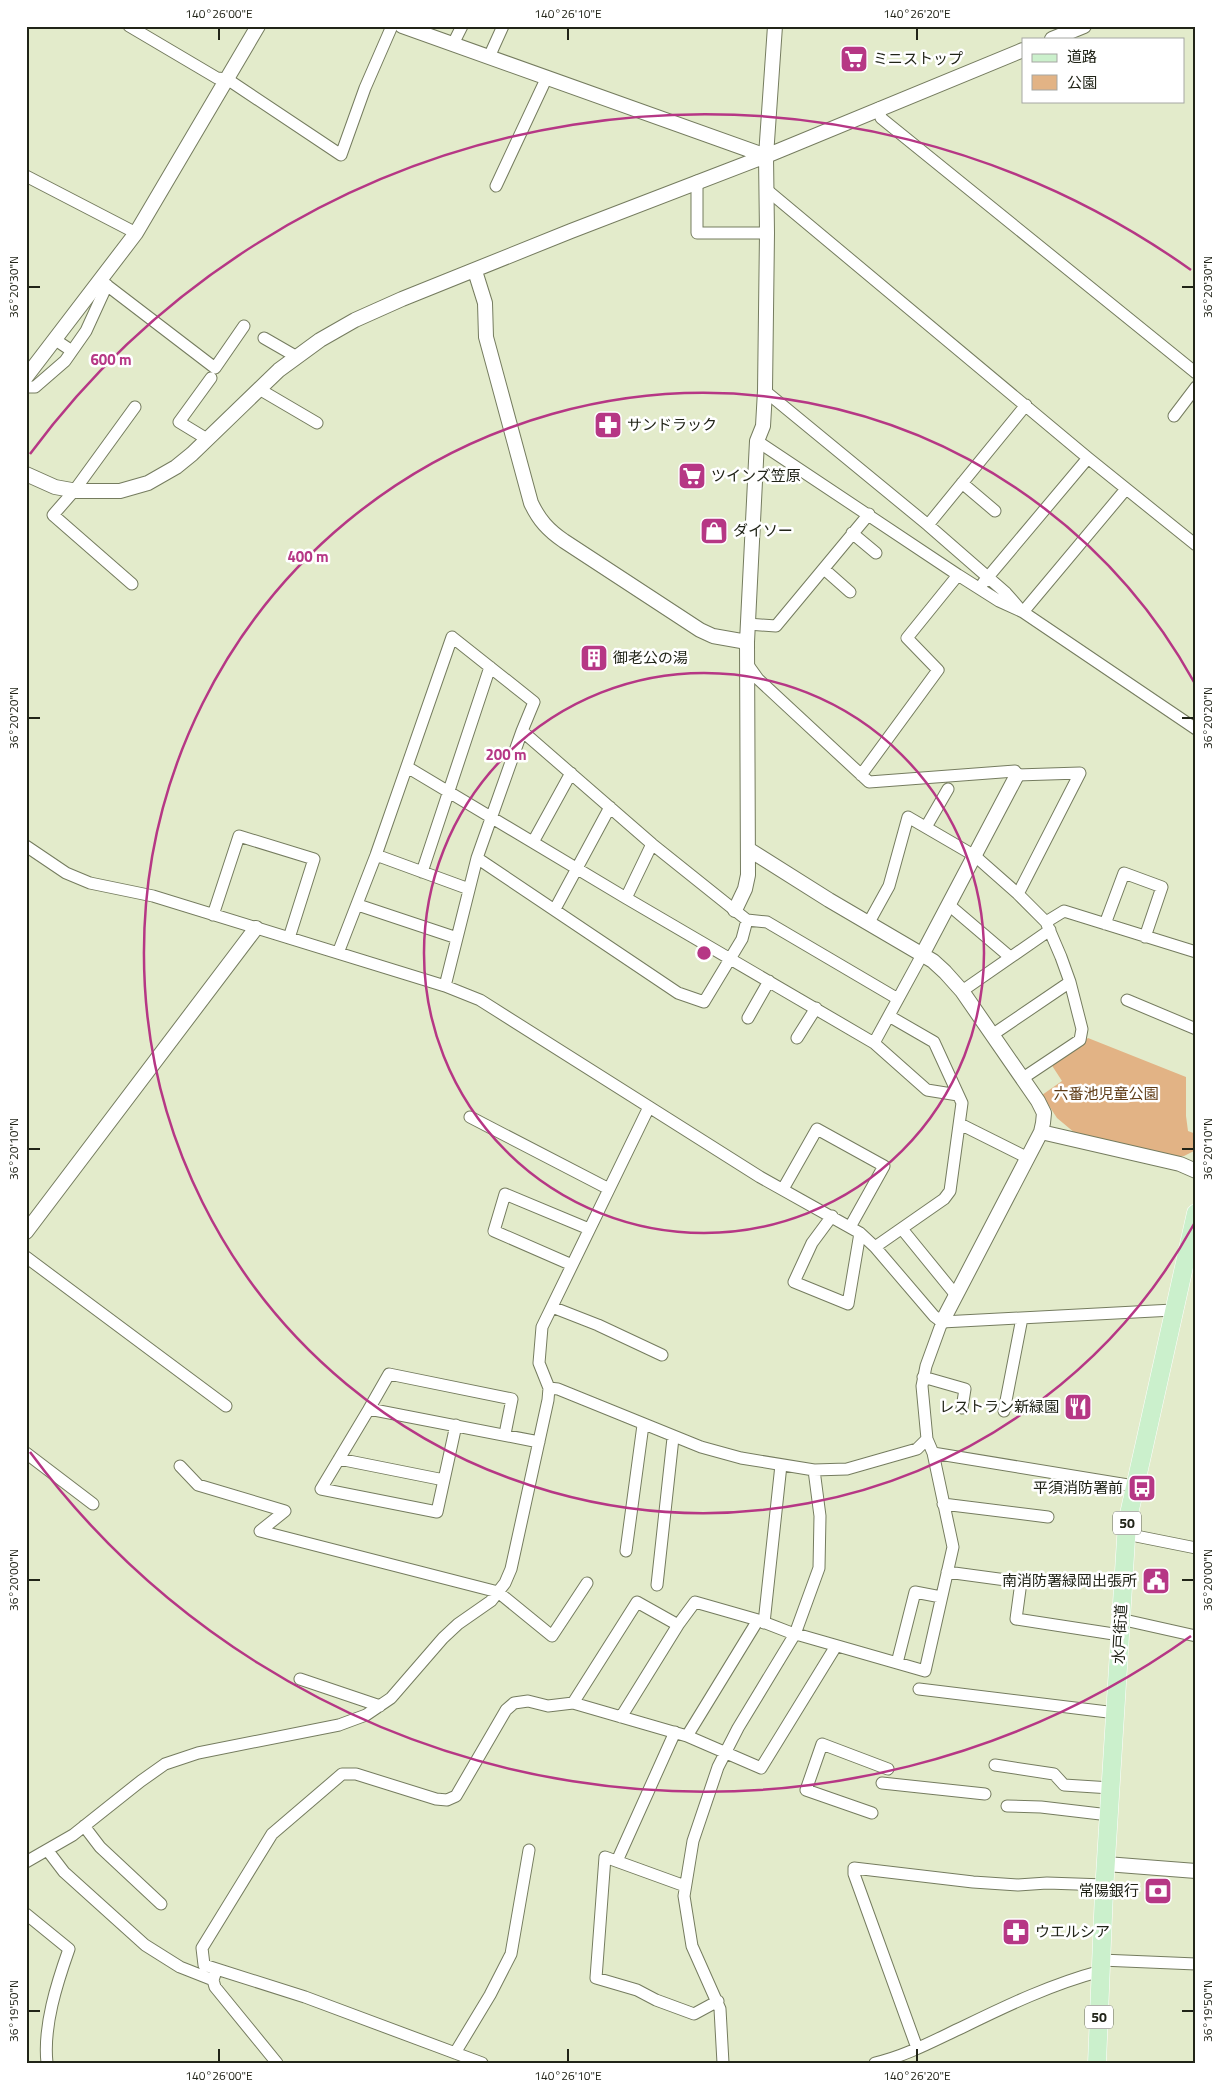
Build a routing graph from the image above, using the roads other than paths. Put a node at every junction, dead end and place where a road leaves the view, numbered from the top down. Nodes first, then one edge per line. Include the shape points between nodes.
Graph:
1 (129, 26) edge
2 (258, 26) edge
3 (392, 26) edge
4 (402, 26) edge
5 (462, 26) edge
6 (503, 26) edge
7 (1084, 26) edge
8 (773, 27) edge
9 (1054, 38) edge
10 (453, 44) junction
11 (1022, 50) edge
12 (489, 57) junction
13 (546, 77) junction
14 (227, 78) junction
15 (879, 108) junction
16 (766, 156) junction
17 (26, 176) edge
18 (697, 181) junction
19 (496, 186) dead end
20 (767, 190) junction
21 (768, 232) junction
22 (136, 233) junction
23 (476, 271) junction
24 (104, 282) junction
25 (244, 326) dead end
26 (264, 338) dead end
27 (54, 339) junction
28 (72, 351) junction
29 (297, 356) junction
30 (1196, 372) edge
31 (26, 377) edge
32 (212, 378) dead end
33 (26, 387) edge
34 (1196, 387) edge
35 (259, 389) junction
36 (765, 391) junction
37 (1026, 405) junction
38 (135, 407) dead end
39 (1174, 416) dead end
40 (317, 423) dead end
41 (207, 439) junction
42 (757, 440) junction
43 (1088, 458) junction
44 (26, 474) edge
45 (962, 483) junction
46 (1126, 488) junction
47 (74, 491) junction
48 (995, 510) dead end
49 (869, 514) junction
50 (928, 525) junction
51 (852, 533) junction
52 (1196, 545) edge
53 (876, 553) dead end
54 (824, 569) junction
55 (958, 574) junction
56 (988, 578) junction
57 (132, 584) dead end
58 (980, 587) junction
59 (850, 592) dead end
60 (1023, 612) junction
61 (748, 624) junction
62 (748, 642) junction
63 (748, 665) junction
64 (490, 667) junction
65 (1196, 729) edge
66 (522, 732) junction
67 (407, 767) junction
68 (570, 773) junction
69 (860, 775) junction
70 (1017, 775) junction
71 (948, 789) dead end
72 (448, 791) junction
73 (610, 807) junction
74 (492, 817) junction
75 (926, 827) junction
76 (533, 842) junction
77 (652, 844) junction
78 (26, 846) edge
79 (748, 849) junction
80 (376, 855) junction
81 (975, 856) junction
82 (478, 858) junction
83 (578, 869) junction
84 (422, 872) junction
85 (468, 889) junction
86 (1018, 894) junction
87 (626, 898) junction
88 (358, 905) junction
89 (949, 905) junction
90 (555, 910) junction
91 (735, 910) junction
92 (214, 915) junction
93 (747, 920) junction
94 (868, 924) junction
95 (1105, 924) junction
96 (1048, 926) junction
97 (256, 928) junction
98 (1145, 937) junction
99 (289, 938) junction
100 (457, 938) junction
101 (1196, 952) edge
102 (338, 953) junction
103 (922, 954) junction
104 (1010, 957) junction
105 (730, 958) junction
106 (769, 981) junction
107 (1070, 982) junction
108 (445, 986) junction
109 (962, 990) junction
110 (898, 999) junction
111 (1127, 1000) dead end
112 (816, 1008) junction
113 (889, 1016) junction
114 (748, 1018) dead end
115 (1196, 1029) edge
116 (992, 1035) junction
117 (797, 1038) dead end
118 (874, 1043) junction
119 (1023, 1078) junction
120 (958, 1094) junction
121 (649, 1107) junction
122 (470, 1117) dead end
123 (960, 1124) junction
124 (1040, 1132) junction
125 (1026, 1157) junction
126 (1196, 1171) edge
127 (609, 1189) junction
128 (783, 1189) junction
129 (1196, 1213) edge
130 (832, 1216) junction
131 (589, 1229) junction
132 (902, 1229) junction
133 (855, 1230) junction
134 (26, 1232) edge
135 (875, 1247) junction
136 (1192, 1248) edge
137 (26, 1256) edge
138 (572, 1265) junction
139 (955, 1294) junction
140 (552, 1307) junction
141 (1173, 1310) junction
142 (1022, 1318) junction
143 (942, 1322) junction
144 (662, 1355) dead end
145 (923, 1377) junction
146 (549, 1388) junction
147 (226, 1406) dead end
148 (962, 1408) dead end
149 (369, 1409) junction
150 (1004, 1411) dead end
151 (643, 1425) junction
152 (456, 1426) junction
153 (505, 1434) junction
154 (673, 1438) junction
155 (927, 1440) junction
156 (539, 1442) junction
157 (26, 1453) edge
158 (933, 1453) junction
159 (339, 1459) junction
160 (781, 1465) junction
161 (180, 1466) dead end
162 (814, 1470) junction
163 (444, 1480) junction
164 (1134, 1486) junction
165 (93, 1504) dead end
166 (943, 1504) junction
167 (1048, 1517) dead end
168 (1126, 1534) junction
169 (1196, 1548) edge
170 (626, 1551) dead end
171 (947, 1572) junction
172 (587, 1583) dead end
173 (657, 1585) dead end
174 (498, 1592) junction
175 (941, 1597) junction
176 (761, 1621) junction
177 (678, 1625) junction
178 (1120, 1627) junction
179 (795, 1634) junction
180 (1196, 1636) edge
181 (836, 1646) junction
182 (897, 1664) junction
183 (300, 1679) dead end
184 (919, 1689) dead end
185 (573, 1703) junction
186 (380, 1706) junction
187 (1116, 1713) junction
188 (621, 1718) junction
189 (674, 1732) junction
190 (687, 1736) junction
191 (724, 1751) junction
192 (995, 1765) dead end
193 (888, 1770) dead end
194 (882, 1783) dead end
195 (1111, 1788) junction
196 (985, 1794) dead end
197 (1007, 1806) dead end
198 (872, 1813) dead end
199 (1110, 1815) junction
200 (84, 1826) junction
201 (530, 1850) dead end
202 (48, 1851) junction
203 (617, 1861) junction
204 (26, 1862) edge
205 (1106, 1864) junction
206 (1196, 1871) edge
207 (1104, 1885) junction
208 (686, 1886) junction
209 (161, 1904) dead end
210 (26, 1914) edge
211 (1196, 1964) edge
212 (1101, 1965) junction
213 (215, 1975) junction
214 (718, 2001) junction
215 (917, 2048) junction
216 (455, 2053) junction
217 (47, 2063) edge
218 (276, 2063) edge
219 (482, 2063) edge
220 (723, 2063) edge
221 (875, 2063) edge
222 (1097, 2063) edge

1 - 14 street via 217,78
2 - 14 street
3 - 14 street via 341,155
4 - 10 street
5 - 10 street
6 - 12 street
7 - 9 street
8 - 16 street
10 - 12 street
11 - 15 street
12 - 13 street
13 - 16 street
13 - 19 street
14 - 22 street
15 - 16 street
15 - 30 street via 881,118
16 - 18 street
16 - 20 street
17 - 22 street
18 - 21 street via 697,232
18 - 23 street
20 - 21 street
20 - 37 street
21 - 36 street
22 - 24 street
23 - 29 street via 368,314
23 - 62 street via 485,302 486,336 531,503 546,529 700,630 713,636
24 - 25 street via 215,368
24 - 27 street
24 - 28 street via 86,331
26 - 29 street
27 - 28 street
27 - 31 street
28 - 33 street via 34,387
29 - 35 street
32 - 41 street via 179,422
34 - 39 street
35 - 40 street
35 - 41 street
36 - 42 street via 763,426
36 - 50 street
37 - 43 street
37 - 45 street
38 - 47 street
41 - 47 street via 176,467 148,483 113,492
42 - 49 street
42 - 61 street
43 - 46 street
43 - 56 street
44 - 47 street via 55,487
45 - 48 street
45 - 50 street
46 - 52 street
46 - 60 street
47 - 57 street via 53,515
49 - 51 street
49 - 55 street
50 - 56 street
51 - 53 street
51 - 54 street
54 - 59 street
54 - 61 street via 776,626
55 - 58 street
55 - 69 street via 906,638 938,670
56 - 58 street
56 - 60 street via 1006,592
58 - 60 street via 998,601
60 - 65 street
61 - 62 street
62 - 63 street
63 - 69 street via 758,679
63 - 79 street
64 - 66 street via 534,702
64 - 67 street via 452,637
64 - 72 street
66 - 68 street
66 - 74 street
67 - 72 street
67 - 80 street
68 - 73 street
68 - 76 street
69 - 70 street via 869,782 1015,772
70 - 81 street
70 - 86 street via 1080,773
71 - 75 street
72 - 74 street
72 - 84 street
73 - 77 street
73 - 83 street
74 - 76 street
74 - 82 street
75 - 81 street
75 - 94 street via 908,816 889,886
76 - 83 street
77 - 87 street
77 - 91 street
78 - 92 street via 66,874 90,883 153,896
79 - 91 street via 746,889
79 - 94 street
80 - 84 street
80 - 88 street
81 - 86 street
81 - 89 street
82 - 85 street
82 - 90 street
83 - 87 street
83 - 90 street
84 - 85 street
85 - 100 street
86 - 96 street
87 - 105 street
88 - 100 street
88 - 102 street
89 - 103 street
89 - 104 street
90 - 105 street via 678,993 704,1002
91 - 93 street
92 - 97 street
92 - 99 street via 239,836 314,859
93 - 105 street via 742,939
93 - 110 street via 767,922
94 - 103 street
95 - 96 street via 1064,911
95 - 98 street
95 - 98 street via 1124,873 1162,887
96 - 104 street
96 - 107 street
97 - 99 street
97 - 134 street
98 - 101 street
99 - 102 street
100 - 108 street
102 - 108 street
103 - 109 street
103 - 110 street
104 - 109 street
105 - 106 street
106 - 112 street
106 - 114 street
107 - 116 street
107 - 119 street via 1082,1029 1080,1040
108 - 121 street via 480,1000
109 - 116 street
110 - 113 street
111 - 115 street
112 - 117 street
112 - 118 street
113 - 118 street
113 - 120 street via 934,1042
116 - 119 street
118 - 120 street via 927,1090
119 - 124 street via 1044,1112
120 - 123 street via 962,1103
121 - 127 street
121 - 128 street
122 - 127 street
123 - 125 street
123 - 132 street via 950,1191 944,1199
124 - 125 street
124 - 126 street via 1180,1164
125 - 139 street
127 - 131 street
128 - 130 street
128 - 133 street via 817,1128 884,1166
129 - 136 main road, 水戸街道 / 50
130 - 133 street
130 - 133 street via 812,1243 794,1282 848,1304
131 - 138 street
131 - 138 street via 505,1194 494,1232
132 - 135 street
132 - 139 street
133 - 135 street
135 - 143 street
136 - 141 main road, 水戸街道 / 50
137 - 147 street
138 - 140 street
139 - 143 street
140 - 144 street
140 - 146 street via 542,1327 539,1352 539,1363
141 - 142 street
141 - 164 main road, 水戸街道 / 50
142 - 143 street
142 - 150 street
143 - 145 street
145 - 148 street via 965,1389
145 - 155 street
146 - 151 street
146 - 156 street
149 - 152 street
149 - 153 street via 389,1374 512,1399
149 - 159 street
151 - 154 street
151 - 170 street
152 - 153 street
152 - 163 street
153 - 156 street
154 - 160 street via 723,1454
154 - 173 street
155 - 158 street
155 - 162 street via 917,1449 847,1469
156 - 174 street via 510,1569
157 - 165 street
158 - 164 street
158 - 166 street
159 - 163 street
159 - 163 street via 321,1489 437,1512
160 - 162 street
160 - 176 street
161 - 174 street via 198,1485 285,1511 260,1531
162 - 179 street via 820,1516 819,1568
164 - 168 main road, 水戸街道 / 50
166 - 167 street
166 - 171 street via 953,1546
168 - 169 street
168 - 178 main road, 水戸街道 / 50
171 - 175 street
171 - 178 street via 1021,1582 1016,1619
172 - 174 street via 552,1636
174 - 186 street via 443,1638 391,1698
175 - 182 street via 914,1592
175 - 182 street via 925,1671
176 - 177 street via 695,1602
176 - 179 street
176 - 190 street
177 - 185 street via 637,1602
177 - 188 street
178 - 180 street
178 - 187 main road, 水戸街道 / 50
179 - 181 street
179 - 191 street
181 - 182 street
181 - 191 street via 761,1768
183 - 186 street
184 - 187 street
185 - 188 street
185 - 213 street via 548,1706 528,1701 514,1703 506,1710 456,1796 447,1800 356,1774 342,1774 272,1834 202,1948 204,1965
186 - 200 street via 339,1725 180,1758 165,1764
187 - 195 main road, 水戸街道 / 50
188 - 189 street
189 - 190 street
189 - 203 street
190 - 191 street
191 - 208 street via 693,1841
192 - 195 street via 1054,1774 1064,1784
193 - 198 street via 822,1744 806,1790
194 - 196 street
195 - 199 main road, 水戸街道 / 50
197 - 199 street
199 - 205 main road, 水戸街道 / 50
200 - 202 street
200 - 209 street via 100,1847
201 - 216 street via 511,1954
202 - 204 street
202 - 213 street via 64,1872 145,1945 180,1967
203 - 208 street
203 - 214 street via 605,1857 596,1978 637,1990 694,2014
205 - 206 street
205 - 207 main road, 水戸街道 / 50
207 - 212 main road, 水戸街道 / 50
207 - 215 street via 973,1882 854,1868
208 - 214 street via 684,1906 692,1946
210 - 217 street via 69,1949 54,1994
211 - 212 street
212 - 215 street
212 - 222 main road, 水戸街道 / 50
213 - 216 street via 305,1997
213 - 218 street via 215,1987
214 - 220 street
215 - 221 street
216 - 219 street

